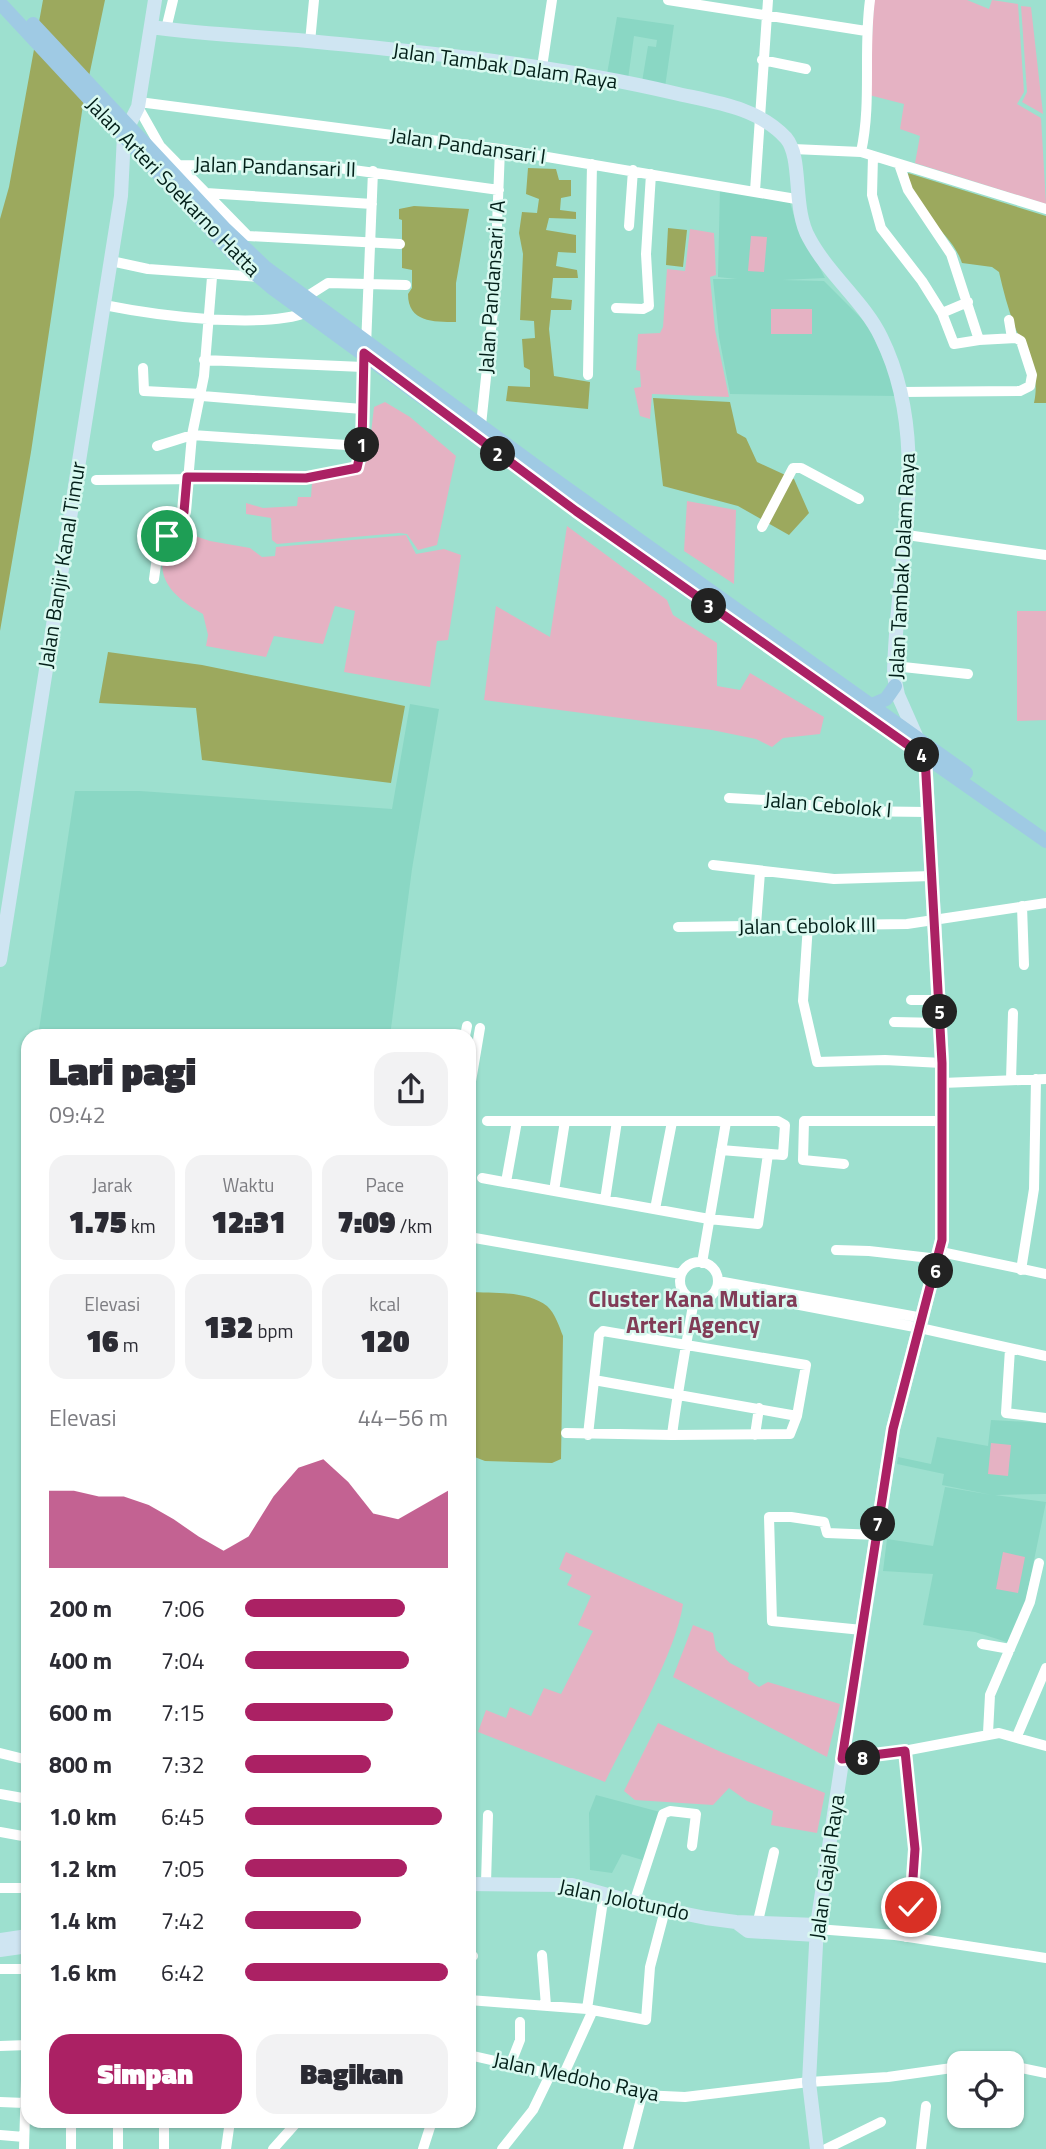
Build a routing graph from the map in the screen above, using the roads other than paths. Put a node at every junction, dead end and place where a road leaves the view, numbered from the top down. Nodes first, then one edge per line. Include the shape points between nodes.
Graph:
1 (10, 0) edge
2 (155, 0) edge
3 (173, 0) edge
4 (314, 0) edge
5 (552, 0) edge
6 (668, 0) edge
7 (768, 0) edge
8 (870, 0) edge
9 (0, 3) edge
10 (766, 16) junction
11 (151, 27) junction
12 (173, 30) junction
13 (866, 31) junction
14 (310, 42) junction
15 (762, 60) junction
16 (542, 67) junction
17 (806, 69) dead end
18 (139, 105) junction
19 (759, 116) junction
20 (500, 149) junction
21 (793, 149) junction
22 (861, 152) junction
23 (873, 156) junction
24 (592, 164) junction
25 (178, 165) junction
26 (903, 166) junction
27 (633, 170) junction
28 (373, 171) junction
29 (651, 174) junction
30 (499, 190) junction
31 (755, 191) junction
32 (206, 193) junction
33 (796, 199) junction
34 (372, 204) junction
35 (1046, 209) edge
36 (629, 226) dead end
37 (221, 233) junction
38 (369, 243) junction
39 (400, 244) dead end
40 (111, 261) junction
41 (209, 274) junction
42 (258, 276) junction
43 (366, 284) junction
44 (406, 285) dead end
45 (968, 302) junction
46 (307, 304) junction
47 (104, 305) junction
48 (616, 308) dead end
49 (942, 313) junction
50 (209, 317) junction
51 (1009, 320) dead end
52 (1012, 338) junction
53 (979, 340) junction
54 (364, 353) junction
55 (204, 360) junction
56 (143, 368) dead end
57 (588, 375) dead end
58 (901, 393) junction
59 (202, 395) junction
60 (362, 409) junction
61 (481, 425) junction
62 (192, 435) junction
63 (157, 446) dead end
64 (362, 446) junction
65 (187, 477) junction
66 (101, 480) dead end
67 (859, 499) dead end
68 (762, 527) dead end
69 (907, 535) junction
70 (1046, 555) edge
71 (154, 579) dead end
72 (894, 666) junction
73 (968, 674) dead end
74 (895, 686) junction
75 (872, 705) junction
76 (915, 737) junction
77 (925, 757) junction
78 (729, 798) dead end
79 (927, 812) junction
80 (1046, 829) edge
81 (1046, 841) edge
82 (713, 865) dead end
83 (760, 872) junction
84 (932, 876) junction
85 (1046, 903) edge
86 (1021, 906) junction
87 (935, 919) junction
88 (808, 924) junction
89 (756, 925) junction
90 (678, 927) dead end
91 (0, 960) edge
92 (1024, 965) dead end
93 (911, 1000) dead end
94 (940, 1000) junction
95 (1013, 1013) dead end
96 (894, 1022) dead end
97 (941, 1023) junction
98 (480, 1028) dead end
99 (476, 1052) edge
100 (942, 1063) junction
101 (1041, 1079) edge
102 (1012, 1080) junction
103 (942, 1083) junction
104 (487, 1121) dead end
105 (517, 1121) junction
106 (565, 1121) junction
107 (617, 1121) junction
108 (942, 1121) junction
109 (671, 1122) junction
110 (726, 1122) junction
111 (721, 1150) junction
112 (768, 1154) junction
113 (844, 1164) dead end
114 (482, 1178) dead end
115 (506, 1182) junction
116 (554, 1191) junction
117 (605, 1200) junction
118 (655, 1209) junction
119 (709, 1219) junction
120 (476, 1238) edge
121 (836, 1251) dead end
122 (940, 1256) junction
123 (702, 1262) junction
124 (1021, 1270) junction
125 (681, 1274) junction
126 (1046, 1275) edge
127 (717, 1285) junction
128 (694, 1300) junction
129 (871, 1307) junction
130 (870, 1319) junction
131 (922, 1323) junction
132 (686, 1346) junction
133 (1010, 1349) junction
134 (1046, 1356) edge
135 (594, 1380) junction
136 (677, 1393) junction
137 (759, 1408) junction
138 (797, 1416) junction
139 (1046, 1418) edge
140 (566, 1433) dead end
141 (588, 1435) junction
142 (672, 1435) junction
143 (755, 1435) junction
144 (877, 1535) junction
145 (1039, 1563) dead end
146 (862, 1630) junction
147 (982, 1644) dead end
148 (1010, 1649) junction
149 (1046, 1668) edge
150 (988, 1733) junction
151 (1017, 1736) junction
152 (1046, 1746) edge
153 (905, 1751) junction
154 (0, 1753) edge
155 (21, 1758) edge
156 (842, 1759) junction
157 (0, 1794) edge
158 (21, 1798) edge
159 (488, 1815) dead end
160 (0, 1832) edge
161 (21, 1836) edge
162 (692, 1846) dead end
163 (774, 1852) dead end
164 (486, 1883) junction
165 (476, 1884) edge
166 (0, 1888) edge
167 (21, 1888) edge
168 (604, 1894) junction
169 (634, 1903) junction
170 (664, 1910) junction
171 (758, 1921) junction
172 (736, 1922) junction
173 (21, 1929) edge
174 (817, 1930) junction
175 (0, 1932) edge
176 (21, 1937) edge
177 (905, 1937) junction
178 (0, 1940) edge
179 (21, 1947) edge
180 (0, 1950) edge
181 (542, 1955) dead end
182 (1046, 1958) edge
183 (0, 1969) edge
184 (21, 1969) edge
185 (476, 2001) edge
186 (546, 2006) junction
187 (590, 2009) junction
188 (520, 2022) dead end
189 (21, 2045) edge
190 (0, 2046) edge
191 (476, 2056) edge
192 (511, 2063) junction
193 (1024, 2068) edge
194 (947, 2069) edge
195 (551, 2073) junction
196 (1046, 2073) edge
197 (563, 2076) junction
198 (809, 2082) junction
199 (642, 2095) junction
200 (0, 2102) edge
201 (21, 2103) edge
202 (926, 2106) dead end
203 (881, 2122) dead end
204 (24, 2128) edge
205 (71, 2128) edge
206 (118, 2128) edge
207 (164, 2128) edge
208 (229, 2128) edge
209 (292, 2128) edge
210 (430, 2128) edge
211 (0, 2135) edge
212 (24, 2137) junction
213 (24, 2149) edge
214 (71, 2149) edge
215 (118, 2149) edge
216 (164, 2149) edge
217 (226, 2149) edge
218 (273, 2149) edge
219 (423, 2149) edge
220 (502, 2149) edge
221 (628, 2149) edge
222 (817, 2149) edge
223 (826, 2149) edge
224 (921, 2149) edge

1 - 37 main road, Jalan Arteri Soekarno Hatta
2 - 11 street, Jalan Banjir Kanal Timur
3 - 12 street
4 - 14 street
5 - 16 street
6 - 10 street
7 - 10 street
8 - 13 street
9 - 37 main road, Jalan Arteri Soekarno Hatta
10 - 13 street
10 - 15 street
11 - 12 street, Jalan Tambak Dalam Raya
11 - 18 street, Jalan Banjir Kanal Timur
12 - 14 street, Jalan Tambak Dalam Raya
13 - 22 street via 867,114
14 - 16 street, Jalan Tambak Dalam Raya
15 - 17 street
15 - 19 street
16 - 19 street, Jalan Tambak Dalam Raya via 615,79
18 - 20 street, Jalan Pandansari I
18 - 25 street, Jalan Pandansari II via 160,146
18 - 40 street, Jalan Banjir Kanal Timur via 124,135
19 - 21 street, Jalan Tambak Dalam Raya
19 - 31 street
20 - 24 street, Jalan Pandansari I
20 - 30 street, Jalan Pandansari I A
21 - 22 street
21 - 33 street, Jalan Tambak Dalam Raya
22 - 23 street
23 - 26 street
23 - 49 street via 872,195 881,228
24 - 27 street, Jalan Pandansari I
24 - 57 street
25 - 28 street, Jalan Pandansari II
25 - 32 street, Jalan Pandansari II
26 - 35 street
26 - 45 street via 908,190 951,254
27 - 29 street, Jalan Pandansari I
27 - 36 street
28 - 30 street, Jalan Pandansari II
28 - 34 street, Jalan Pandansari II
29 - 31 street, Jalan Pandansari I
29 - 48 street via 646,254 649,306
30 - 61 street, Jalan Pandansari I A
31 - 33 street, Jalan Pandansari I
32 - 34 street
32 - 38 street, Jalan Pandansari II via 252,238
33 - 58 street, Jalan Tambak Dalam Raya via 813,245 883,339
34 - 38 street, Jalan Pandansari II
37 - 42 main road, Jalan Arteri Soekarno Hatta
37 - 46 main road, Jalan Arteri Soekarno Hatta
38 - 39 street
38 - 43 street, Jalan Pandansari II
40 - 41 street
40 - 47 street, Jalan Banjir Kanal Timur
41 - 42 street
41 - 50 street
42 - 46 main road, Jalan Arteri Soekarno Hatta
43 - 44 street
43 - 46 street via 324,284
43 - 54 street, Jalan Pandansari II
45 - 49 street
45 - 53 street
46 - 50 street via 275,320
46 - 54 main road, Jalan Arteri Soekarno Hatta
47 - 50 street
47 - 91 street, Jalan Banjir Kanal Timur
49 - 53 street via 954,344
50 - 55 street
51 - 52 street
52 - 53 street
52 - 58 street via 1021,341 1032,375 1026,389
54 - 55 street
54 - 60 street, Jalan Pandansari II
54 - 61 main road, Jalan Arteri Soekarno Hatta
54 - 77 main road, Jalan Arteri Soekarno Hatta via 627,548
55 - 59 street
56 - 59 street via 144,391
58 - 69 street, Jalan Tambak Dalam Raya via 909,466
59 - 60 street
59 - 62 street
60 - 64 street, Jalan Pandansari II
61 - 75 main road, Jalan Arteri Soekarno Hatta
62 - 63 street
62 - 64 street
62 - 65 street
64 - 65 street via 357,468 314,477
65 - 66 street
65 - 71 street via 184,512 158,550
67 - 68 street via 793,468
69 - 70 street
69 - 72 street, Jalan Tambak Dalam Raya
72 - 73 street
72 - 74 street, Jalan Tambak Dalam Raya
74 - 75 main road via 886,699
74 - 76 street, Jalan Tambak Dalam Raya
75 - 76 main road, Jalan Arteri Soekarno Hatta
76 - 77 street, Jalan Tambak Dalam Raya
76 - 80 main road, Jalan Arteri Soekarno Hatta
77 - 79 street, Jalan Gajah Raya
77 - 81 main road, Jalan Arteri Soekarno Hatta
78 - 79 street, Jalan Cebolok I via 849,811
79 - 84 street, Jalan Gajah Raya
82 - 83 street
83 - 84 street via 834,879
83 - 89 street
84 - 87 street, Jalan Gajah Raya
85 - 86 street, Jalan Cebolok III
86 - 87 street, Jalan Cebolok III
86 - 92 street
87 - 88 street, Jalan Cebolok III via 899,925
87 - 94 street, Jalan Gajah Raya
88 - 89 street, Jalan Cebolok III
88 - 100 street via 803,1001 817,1062
89 - 90 street, Jalan Cebolok III
93 - 94 street
94 - 97 street, Jalan Gajah Raya
95 - 102 street
96 - 97 street
97 - 100 street, Jalan Gajah Raya
98 - 99 street
100 - 103 street, Jalan Gajah Raya
101 - 102 street
101 - 124 street via 1034,1189
102 - 103 street
103 - 108 street, Jalan Gajah Raya
104 - 105 street
105 - 106 street
105 - 115 street
106 - 107 street
106 - 116 street
107 - 109 street
107 - 117 street
108 - 113 street via 804,1121 803,1160
108 - 122 street, Jalan Gajah Raya
109 - 110 street
109 - 118 street
110 - 111 street
110 - 112 street via 784,1123 783,1155
111 - 112 street
111 - 119 street
112 - 119 street via 760,1223
114 - 115 street
115 - 116 street
116 - 117 street
117 - 118 street
118 - 119 street
119 - 123 street
120 - 125 street
121 - 122 street
122 - 124 street
122 - 131 street, Jalan Gajah Raya
123 - 125 street
123 - 127 street via 713,1269
124 - 126 street
125 - 128 street via 682,1290
127 - 128 street via 707,1298
127 - 129 street
127 - 130 street
128 - 132 street
129 - 130 street
129 - 131 street
130 - 131 street
131 - 133 street
131 - 144 street, Jalan Gajah Raya via 894,1423
132 - 135 street via 603,1331 598,1335
132 - 136 street
132 - 138 street via 806,1365
133 - 134 street
133 - 139 street via 1006,1413
135 - 136 street
135 - 141 street
136 - 137 street
136 - 142 street
137 - 138 street
137 - 143 street
138 - 143 street via 790,1434
140 - 141 street
141 - 142 street
142 - 143 street
144 - 146 street, Jalan Gajah Raya
144 - 146 street via 827,1533 824,1522 769,1517 772,1621
145 - 148 street via 1030,1602
146 - 156 street, Jalan Gajah Raya
147 - 148 street
148 - 150 street via 990,1695
149 - 151 street
150 - 151 street
150 - 153 street
151 - 152 street
153 - 156 street
153 - 177 street via 915,1849
154 - 155 street
156 - 174 street, Jalan Gajah Raya
157 - 158 street
159 - 164 street
160 - 161 street
162 - 169 street via 696,1814 663,1814
163 - 171 street
164 - 165 street, Jalan Jolotundo
164 - 168 street, Jalan Jolotundo via 572,1885
166 - 167 street
168 - 169 street, Jalan Jolotundo
168 - 187 street
169 - 170 street, Jalan Jolotundo
170 - 172 street, Jalan Jolotundo
170 - 187 street via 650,1967 647,2020
171 - 172 street, Jalan Jolotundo
171 - 174 street, Jalan Jolotundo
172 - 174 street, Jalan Jolotundo via 748,1931
173 - 175 street
174 - 177 street
174 - 198 street, Jalan Gajah Raya
176 - 178 street
177 - 182 street
179 - 180 street
181 - 186 street
183 - 184 street
185 - 186 street
186 - 187 street
187 - 197 street
188 - 192 street via 520,2040
189 - 190 street
191 - 192 street, Jalan Medoho Raya
192 - 195 street, Jalan Medoho Raya
193 - 196 street
194 - 198 street, Jalan Medoho Raya
195 - 197 street, Jalan Medoho Raya
195 - 220 street via 533,2110
197 - 199 street, Jalan Medoho Raya
198 - 199 street, Jalan Medoho Raya via 710,2095
198 - 222 street, Jalan Gajah Raya
199 - 221 street
200 - 201 street
202 - 224 street
203 - 223 street
204 - 212 street
205 - 214 street
206 - 215 street
207 - 216 street
208 - 217 street
209 - 218 street
210 - 219 street
211 - 212 street
212 - 213 street

